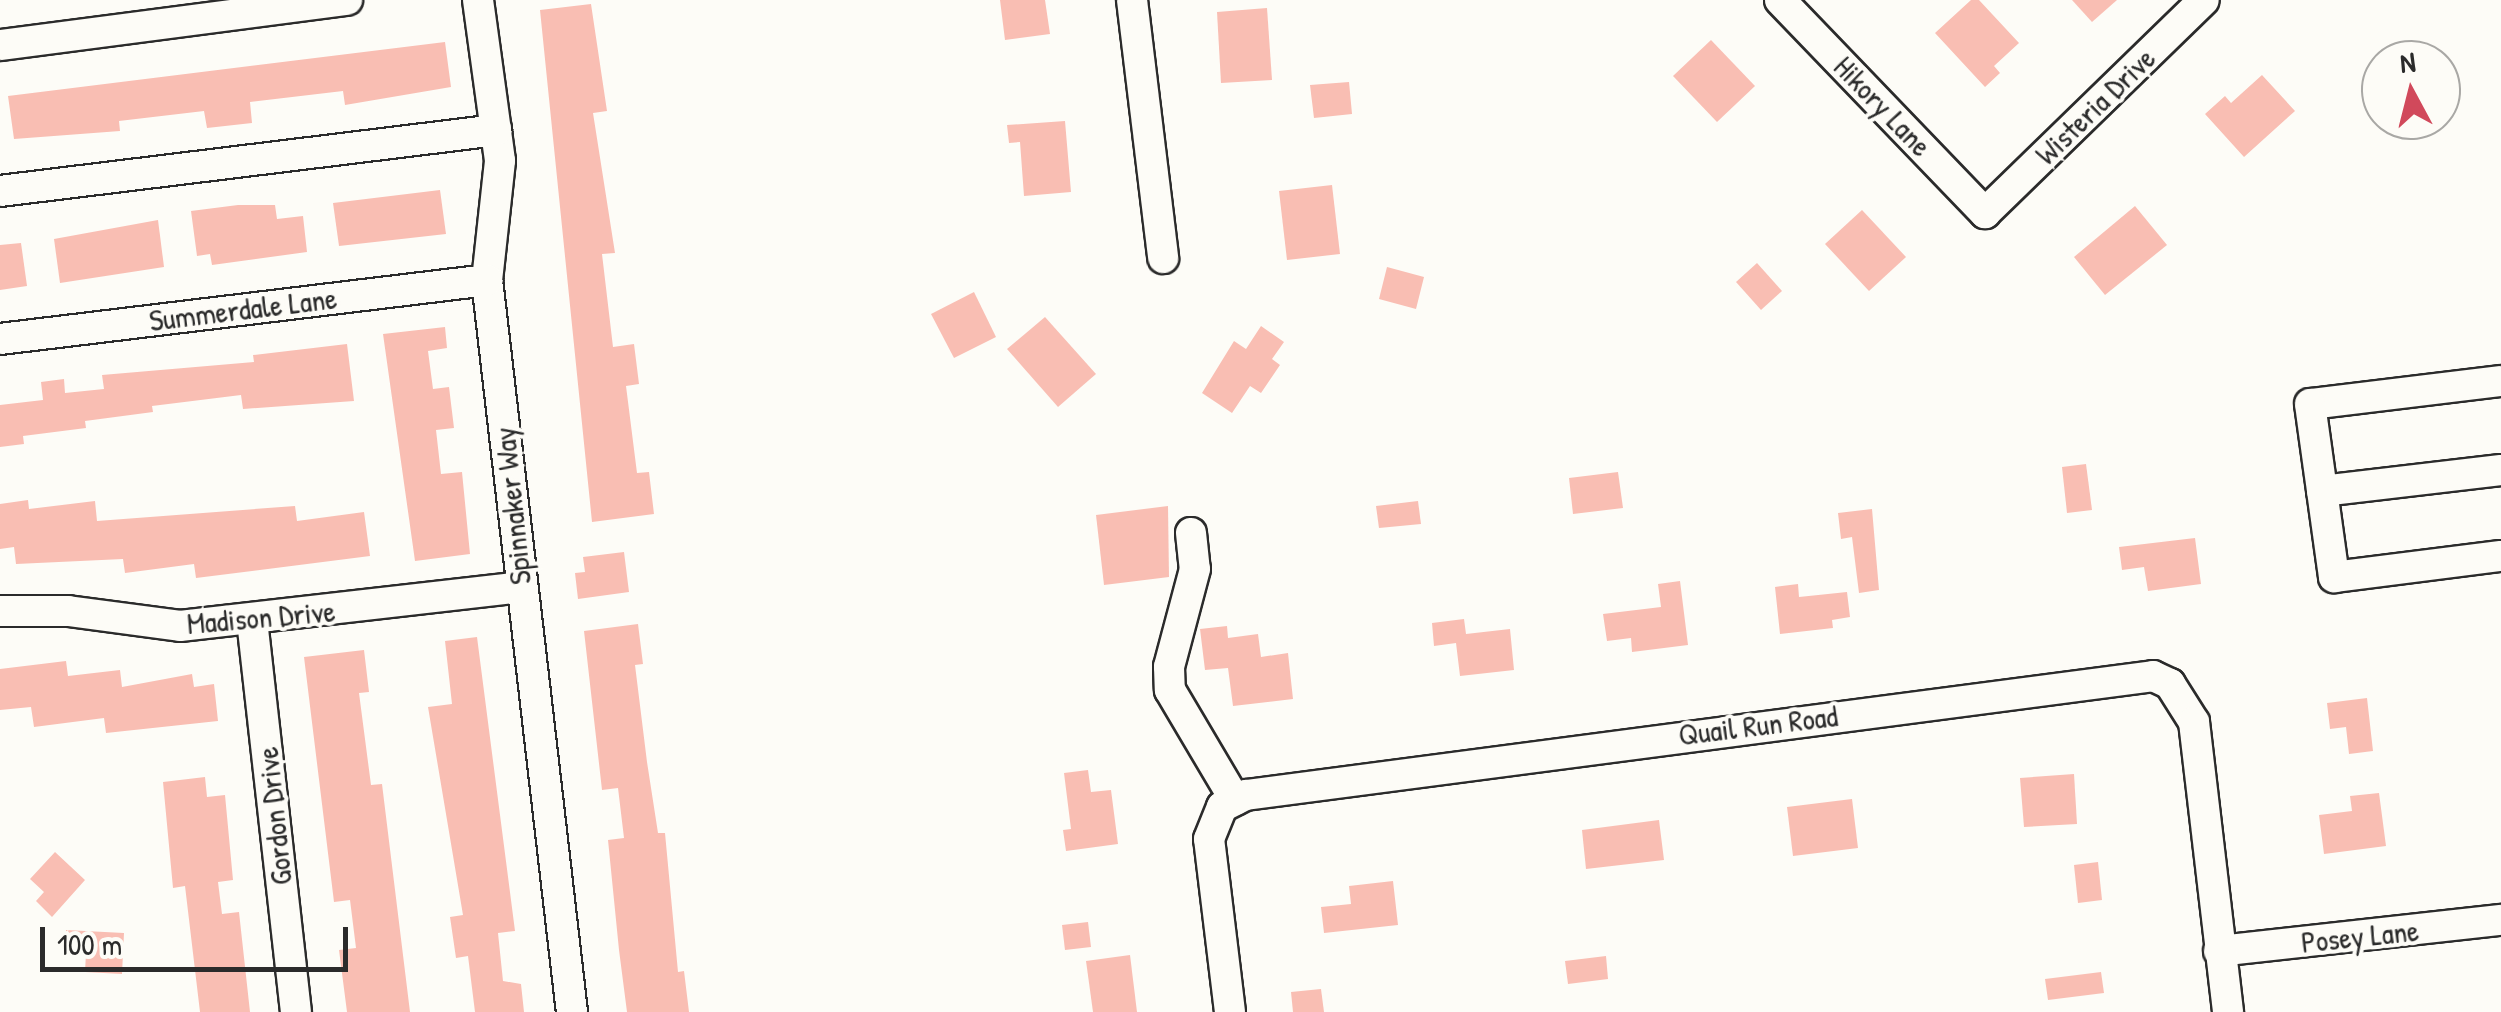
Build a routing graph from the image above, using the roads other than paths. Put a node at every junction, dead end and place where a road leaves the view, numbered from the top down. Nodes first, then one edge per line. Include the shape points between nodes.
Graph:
1 (347, 0) edge
2 (478, 0) edge
3 (1132, 0) edge
4 (1780, 0) edge
5 (2204, 0) edge
6 (0, 45) edge
7 (496, 130) junction
8 (0, 191) edge
9 (1986, 213) joint
10 (1164, 258) dead end
11 (487, 280) junction
12 (0, 339) edge
13 (2501, 380) edge
14 (2501, 470) edge
15 (2322, 491) junction
16 (1192, 533) dead end
17 (2501, 556) edge
18 (521, 587) junction
19 (0, 611) edge
20 (252, 620) junction
21 (1236, 800) junction
22 (2501, 920) edge
23 (2220, 951) junction
24 (296, 1012) edge
25 (572, 1012) edge
26 (1230, 1012) edge
27 (2228, 1012) edge

1 - 6 street
2 - 7 street, Spinnaker Way
3 - 10 street
4 - 9 street, Hikory Lane
5 - 9 street, Wisteria Drive
7 - 8 street
7 - 11 street, Spinnaker Way via 500,161
11 - 12 street, Summerdale Lane
11 - 18 street, Spinnaker Way
13 - 15 street via 2310,404
14 - 15 street
15 - 17 street via 2334,577
16 - 21 street via 1195,568 1169,667 1170,690
18 - 20 street, Madison Drive
18 - 25 street, Spinnaker Way
19 - 20 street, Madison Drive via 68,611 180,626
20 - 24 street, Gordon Drive
21 - 23 street, Quail Run Road via 1273,788 2153,676 2170,684 2194,722
21 - 26 street via 1222,807 1209,838
22 - 23 street, Posey Lane
23 - 27 street, Quail Run Road

